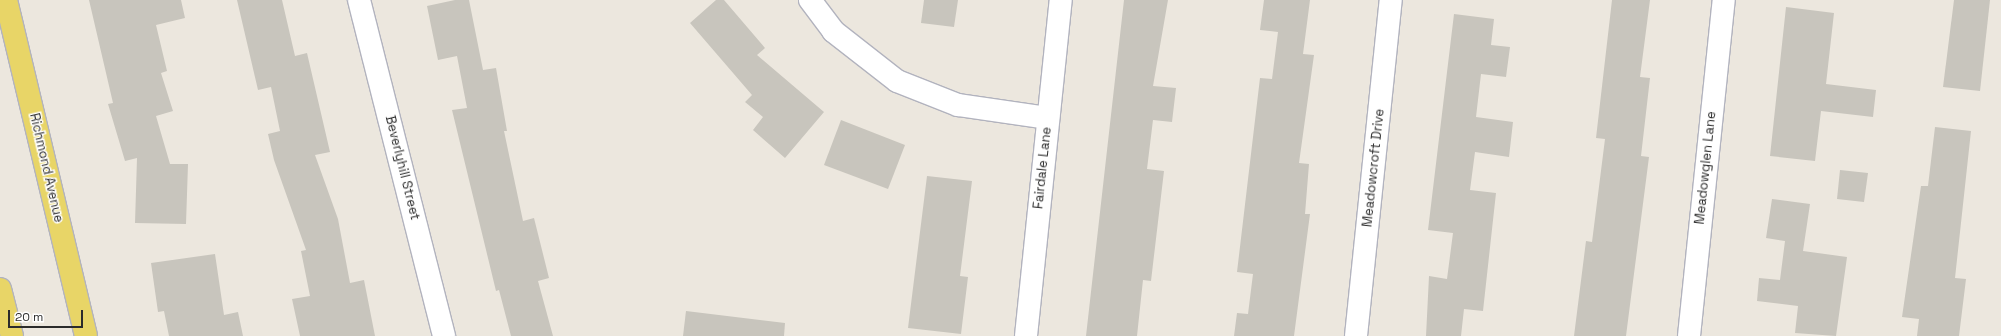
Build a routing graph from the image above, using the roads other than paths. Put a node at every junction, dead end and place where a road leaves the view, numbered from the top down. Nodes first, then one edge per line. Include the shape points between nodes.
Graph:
1 (6, 0) edge
2 (359, 0) edge
3 (810, 0) edge
4 (1060, 0) edge
5 (1391, 0) edge
6 (1724, 0) edge
7 (1048, 118) junction
8 (0, 289) edge
9 (12, 336) edge
10 (86, 336) edge
11 (444, 336) edge
12 (1026, 336) edge
13 (1356, 336) edge
14 (1689, 336) edge

1 - 10 main road, Richmond Avenue
2 - 11 street, Beverlyhill Street
3 - 7 street via 833,31 897,81 958,105
4 - 7 street, Fairdale Lane
5 - 13 street, Meadowcroft Drive
6 - 14 street, Meadowglen Lane
7 - 12 street, Fairdale Lane
8 - 9 main road

